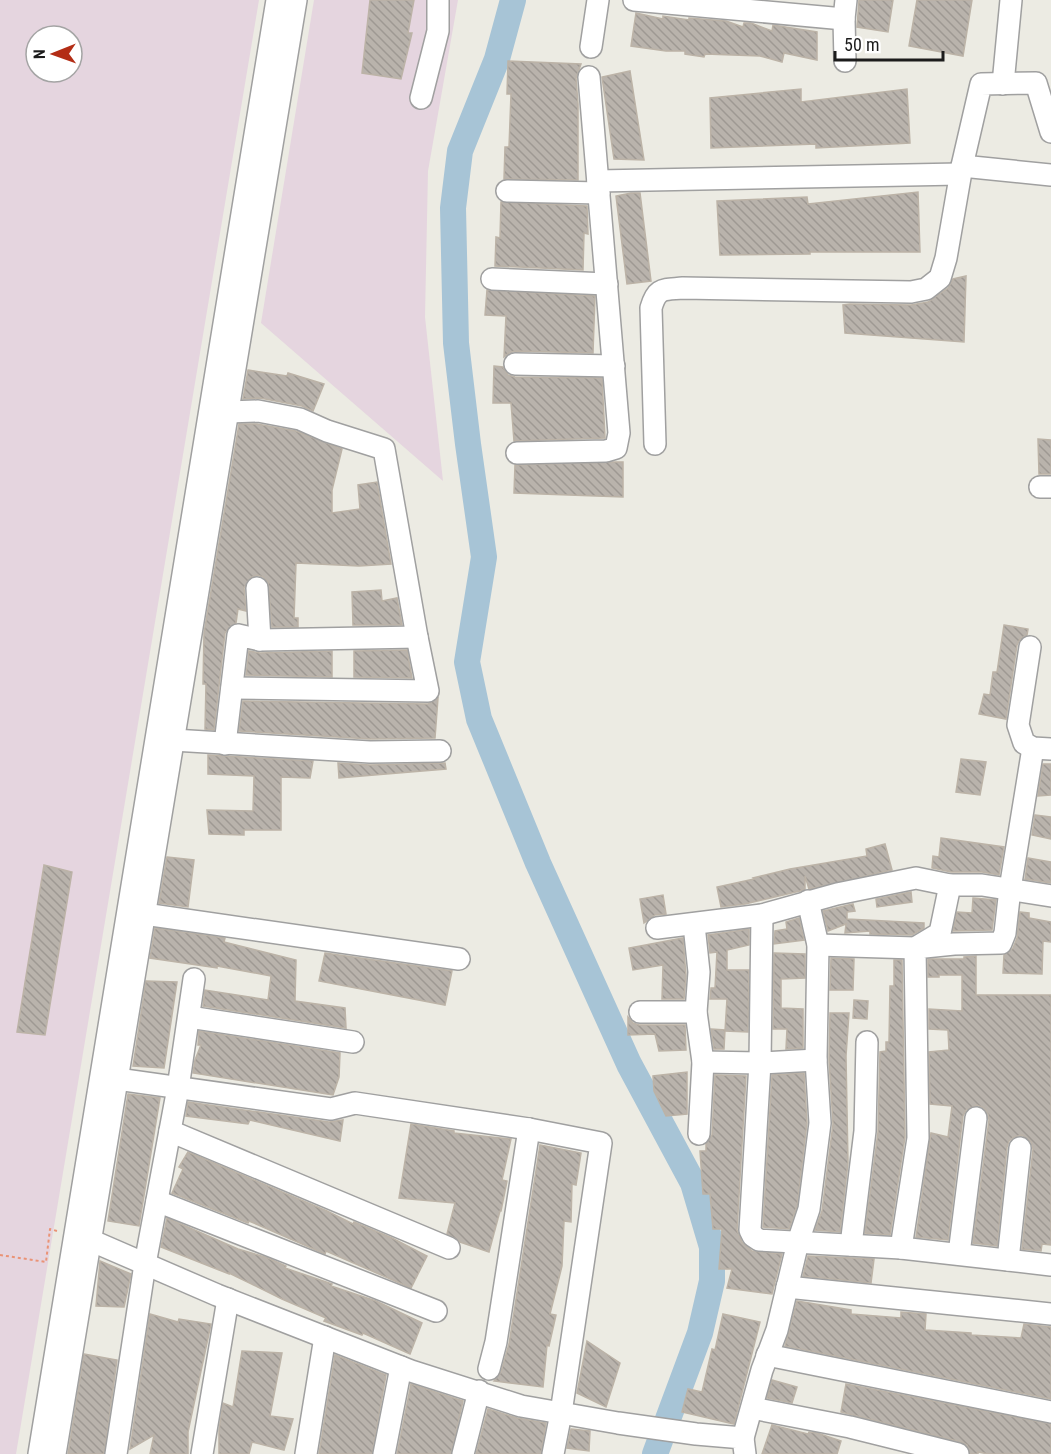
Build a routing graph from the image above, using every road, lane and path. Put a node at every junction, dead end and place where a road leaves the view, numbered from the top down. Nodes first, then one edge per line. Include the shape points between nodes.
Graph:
1 (277, 0) edge
2 (296, 0) edge
3 (438, 0) edge
4 (598, 0) edge
5 (634, 0) edge
6 (1011, 0) edge
7 (845, 10) edge
8 (591, 47) dead end
9 (845, 61) dead end
10 (590, 77) dead end
11 (1003, 84) junction
12 (421, 98) dead end
13 (1051, 132) edge
14 (961, 170) junction
15 (1051, 175) edge
16 (599, 187) junction
17 (507, 190) dead end
18 (492, 279) dead end
19 (607, 284) junction
20 (515, 364) dead end
21 (614, 366) junction
22 (228, 412) junction
23 (655, 444) dead end
24 (517, 453) dead end
25 (257, 588) dead end
26 (417, 637) junction
27 (260, 640) junction
28 (1030, 647) dead end
29 (232, 688) junction
30 (173, 740) junction
31 (225, 744) junction
32 (1042, 749) edge
33 (440, 751) dead end
34 (950, 885) junction
35 (1010, 889) junction
36 (1051, 896) edge
37 (808, 901) junction
38 (144, 914) junction
39 (762, 915) junction
40 (694, 925) junction
41 (657, 928) dead end
42 (818, 945) junction
43 (915, 948) junction
44 (459, 959) dead end
45 (194, 979) dead end
46 (640, 1012) dead end
47 (696, 1012) junction
48 (189, 1017) junction
49 (353, 1042) dead end
50 (867, 1042) dead end
51 (816, 1060) junction
52 (703, 1062) junction
53 (760, 1063) junction
54 (117, 1079) junction
55 (178, 1088) junction
56 (976, 1118) dead end
57 (529, 1129) junction
58 (170, 1131) junction
59 (699, 1134) dead end
60 (1020, 1148) dead end
61 (157, 1201) junction
62 (50, 1229) dead end
63 (90, 1240) junction
64 (798, 1242) junction
65 (851, 1245) junction
66 (449, 1248) dead end
67 (901, 1248) junction
68 (958, 1254) junction
69 (0, 1255) edge
70 (1008, 1260) junction
71 (145, 1264) junction
72 (1051, 1265) edge
73 (787, 1287) junction
74 (228, 1299) junction
75 (436, 1311) dead end
76 (1051, 1314) edge
77 (325, 1337) junction
78 (767, 1355) junction
79 (401, 1367) junction
80 (489, 1369) dead end
81 (478, 1391) junction
82 (752, 1408) junction
83 (1051, 1412) edge
84 (561, 1413) junction
85 (744, 1446) edge
86 (39, 1454) edge
87 (55, 1454) edge
88 (116, 1454) edge
89 (202, 1454) edge
90 (306, 1454) edge
91 (384, 1454) edge
92 (463, 1454) edge
93 (553, 1454) edge
94 (958, 1454) edge

1 - 86 street
2 - 22 street
3 - 12 street via 438,31
4 - 8 street
5 - 7 street
6 - 11 street
7 - 9 street
10 - 16 street
11 - 13 street via 1036,83
11 - 14 street via 981,84
14 - 15 street
14 - 16 street
14 - 23 street via 946,258 940,278 926,289 911,292 683,288 654,295 651,308
16 - 17 street
16 - 19 street
18 - 19 street
19 - 21 street
20 - 21 street
21 - 24 street via 620,433 616,447 606,451
22 - 26 street via 258,411 300,419 384,449
22 - 30 street
25 - 27 street
26 - 27 street
26 - 29 street via 428,691
27 - 29 street via 238,635
28 - 32 street via 1017,725 1024,743
29 - 31 street
30 - 31 street
30 - 38 street
31 - 33 street via 370,752
32 - 35 street
34 - 35 street
34 - 37 street via 916,878
34 - 43 street via 940,933
35 - 36 street
35 - 43 street via 1001,943
37 - 39 street
37 - 42 street
38 - 44 street
38 - 54 street
39 - 40 street
39 - 53 street
40 - 41 street
40 - 47 street via 699,972
42 - 43 street
42 - 51 street
43 - 67 street via 918,1138
45 - 48 street
46 - 47 street
47 - 52 street
48 - 49 street
48 - 55 street
50 - 65 street via 865,1131
51 - 53 street
51 - 64 street via 820,1123 809,1209
52 - 53 street
52 - 59 street
53 - 64 street via 750,1230 759,1240
54 - 55 street
54 - 63 street
55 - 57 street via 331,1109 355,1103
55 - 58 street
56 - 68 street
57 - 80 street
57 - 84 street via 601,1143
58 - 61 street
58 - 66 street
60 - 70 street
61 - 71 street
61 - 75 street
62 - 69 path via 46,1262
63 - 71 street
63 - 87 street
64 - 65 street
64 - 73 street
65 - 67 street
67 - 68 street
68 - 70 street
70 - 72 street
71 - 74 street
71 - 88 street
73 - 76 street
73 - 78 street
74 - 77 street
74 - 89 street
77 - 79 street
77 - 90 street
78 - 82 street
78 - 83 street
79 - 81 street
79 - 91 street
81 - 84 street via 521,1406
81 - 92 street
82 - 85 street
82 - 94 street
84 - 85 street via 696,1434
84 - 93 street

